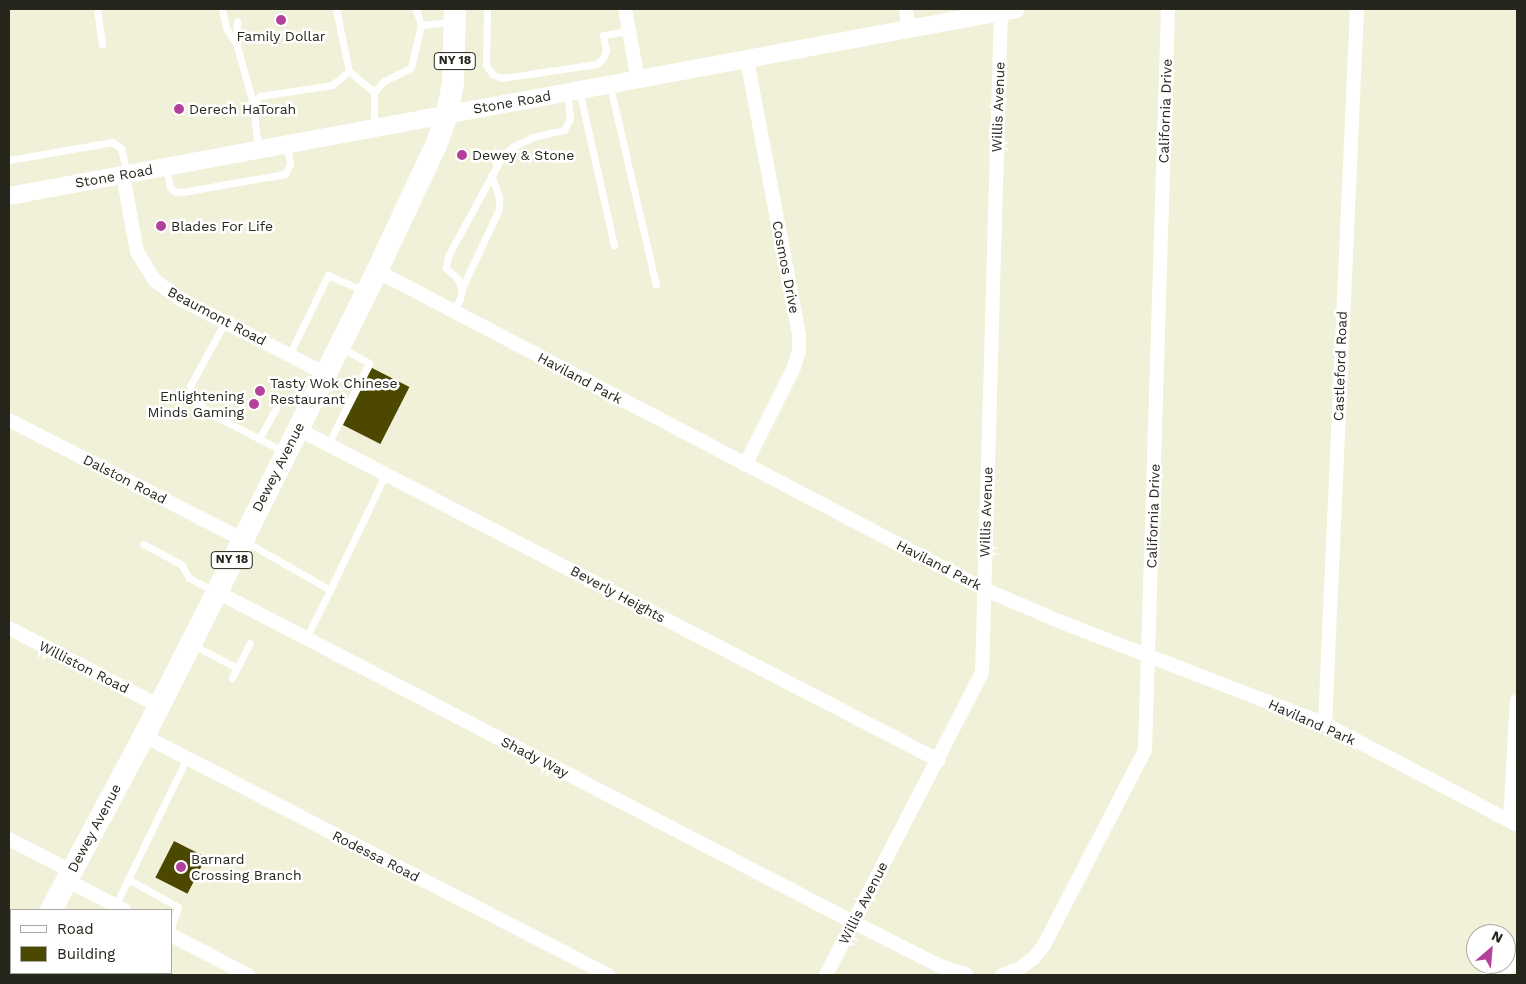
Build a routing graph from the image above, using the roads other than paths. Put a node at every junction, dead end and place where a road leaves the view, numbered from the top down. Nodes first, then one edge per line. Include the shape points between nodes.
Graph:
1 (97, 9) edge
2 (222, 9) edge
3 (336, 9) edge
4 (416, 9) edge
5 (487, 9) edge
6 (625, 9) edge
7 (906, 9) edge
8 (1168, 9) edge
9 (1357, 9) edge
10 (1008, 10) edge
11 (457, 12) edge
12 (236, 22) dead end
13 (421, 25) junction
14 (908, 28) junction
15 (628, 31) junction
16 (236, 43) junction
17 (102, 45) dead end
18 (747, 60) junction
19 (349, 71) junction
20 (638, 80) junction
21 (610, 85) junction
22 (573, 91) junction
23 (374, 92) junction
24 (253, 103) junction
25 (447, 114) junction
26 (374, 128) junction
27 (286, 144) junction
28 (258, 150) junction
29 (9, 160) edge
30 (166, 167) junction
31 (125, 174) junction
32 (491, 175) junction
33 (9, 195) edge
34 (614, 245) dead end
35 (376, 271) junction
36 (656, 285) dead end
37 (462, 288) junction
38 (366, 292) junction
39 (453, 312) junction
40 (225, 322) junction
41 (339, 347) junction
42 (290, 355) junction
43 (326, 374) junction
44 (309, 408) junction
45 (9, 420) edge
46 (298, 429) junction
47 (259, 439) junction
48 (328, 444) junction
49 (286, 452) junction
50 (745, 465) junction
51 (386, 473) junction
52 (242, 539) junction
53 (144, 544) dead end
54 (984, 589) junction
55 (330, 590) junction
56 (216, 592) junction
57 (9, 628) edge
58 (306, 638) junction
59 (250, 643) dead end
60 (190, 644) junction
61 (1149, 656) junction
62 (237, 668) junction
63 (232, 678) dead end
64 (1517, 701) edge
65 (159, 706) junction
66 (1325, 724) junction
67 (144, 736) junction
68 (187, 758) junction
69 (938, 760) junction
70 (1514, 823) edge
71 (9, 839) edge
72 (68, 876) junction
73 (128, 879) junction
74 (112, 907) edge
75 (52, 909) edge
76 (853, 922) junction
77 (172, 924) edge
78 (172, 936) edge
79 (1517, 959) edge
80 (248, 975) edge
81 (608, 975) edge
82 (826, 975) edge
83 (967, 975) edge
84 (1002, 975) edge
85 (1490, 975) edge

1 - 17 lane
2 - 16 lane via 226,28
3 - 19 lane
4 - 13 lane
5 - 15 lane via 486,65 493,75 502,78 597,64 606,51 603,35
6 - 15 street
7 - 14 street
8 - 61 street, California Drive
9 - 66 street, Castleford Road
10 - 14 street, Stone Road
10 - 54 street, Willis Avenue
11 - 13 lane
11 - 25 main road, Dewey Avenue / NY 18 via 455,66
12 - 16 lane
13 - 23 lane via 411,68 384,82
14 - 18 street, Stone Road
15 - 20 street
16 - 24 lane
18 - 20 street, Stone Road
18 - 50 street, Cosmos Drive via 799,335 799,351
19 - 23 lane
19 - 24 lane via 332,85 260,96
20 - 21 street, Stone Road
21 - 22 street, Stone Road
21 - 36 lane
22 - 25 street, Stone Road
22 - 32 lane via 570,118 564,130 533,137 514,146
22 - 34 lane
23 - 26 lane
24 - 28 lane
25 - 26 street, Stone Road
25 - 35 main road, Dewey Avenue / NY 18 via 436,145
26 - 27 street, Stone Road
27 - 28 street, Stone Road
27 - 30 lane via 290,164 286,174 182,192 170,187
28 - 30 street, Stone Road
29 - 31 lane via 112,142 121,148
30 - 31 street, Stone Road
31 - 33 street, Stone Road
31 - 40 street, Beaumont Road via 133,235 145,268 168,292
32 - 37 lane via 499,197 499,209
32 - 37 lane via 448,256 446,268
35 - 38 main road, Dewey Avenue / NY 18
35 - 39 street, Haviland Park
37 - 39 lane
38 - 41 main road, Dewey Avenue / NY 18
38 - 42 lane via 328,275
39 - 50 street, Haviland Park
40 - 42 street, Beaumont Road
40 - 47 lane via 189,392 202,408
41 - 43 main road, Dewey Avenue / NY 18
41 - 48 lane via 369,362
42 - 43 street, Beaumont Road
43 - 44 main road, Dewey Avenue / NY 18
44 - 46 main road, Dewey Avenue / NY 18
44 - 47 lane via 291,399 281,400
45 - 52 street, Dalston Road
46 - 48 street, Beverly Heights
46 - 49 main road, Dewey Avenue / NY 18
47 - 49 lane
48 - 51 street, Beverly Heights
49 - 52 main road, Dewey Avenue / NY 18
50 - 54 street, Haviland Park
51 - 55 lane
51 - 69 street, Beverly Heights
52 - 55 lane
52 - 56 main road, Dewey Avenue / NY 18
53 - 56 lane via 181,564 189,578
54 - 61 street, Haviland Park
54 - 69 street, Willis Avenue via 982,673
55 - 58 lane
56 - 58 street, Shady Way
56 - 60 main road, Dewey Avenue / NY 18
57 - 65 street, Williston Road
58 - 76 street, Shady Way
59 - 62 lane
60 - 62 lane
60 - 65 main road, Dewey Avenue / NY 18
61 - 66 street, Haviland Park
61 - 84 street, California Drive via 1145,750 1140,764 1044,945 1020,968
62 - 63 lane
64 - 70 street
65 - 67 main road, Dewey Avenue / NY 18
66 - 70 street, Haviland Park
67 - 68 street, Rodessa Road
67 - 72 main road, Dewey Avenue / NY 18
68 - 73 lane
68 - 81 street, Rodessa Road
69 - 76 street, Willis Avenue
71 - 72 street
72 - 74 street
72 - 75 main road, Dewey Avenue / NY 18
73 - 74 lane
73 - 77 lane via 178,907
76 - 82 street, Willis Avenue
76 - 83 street via 940,966
78 - 80 street
79 - 85 street

